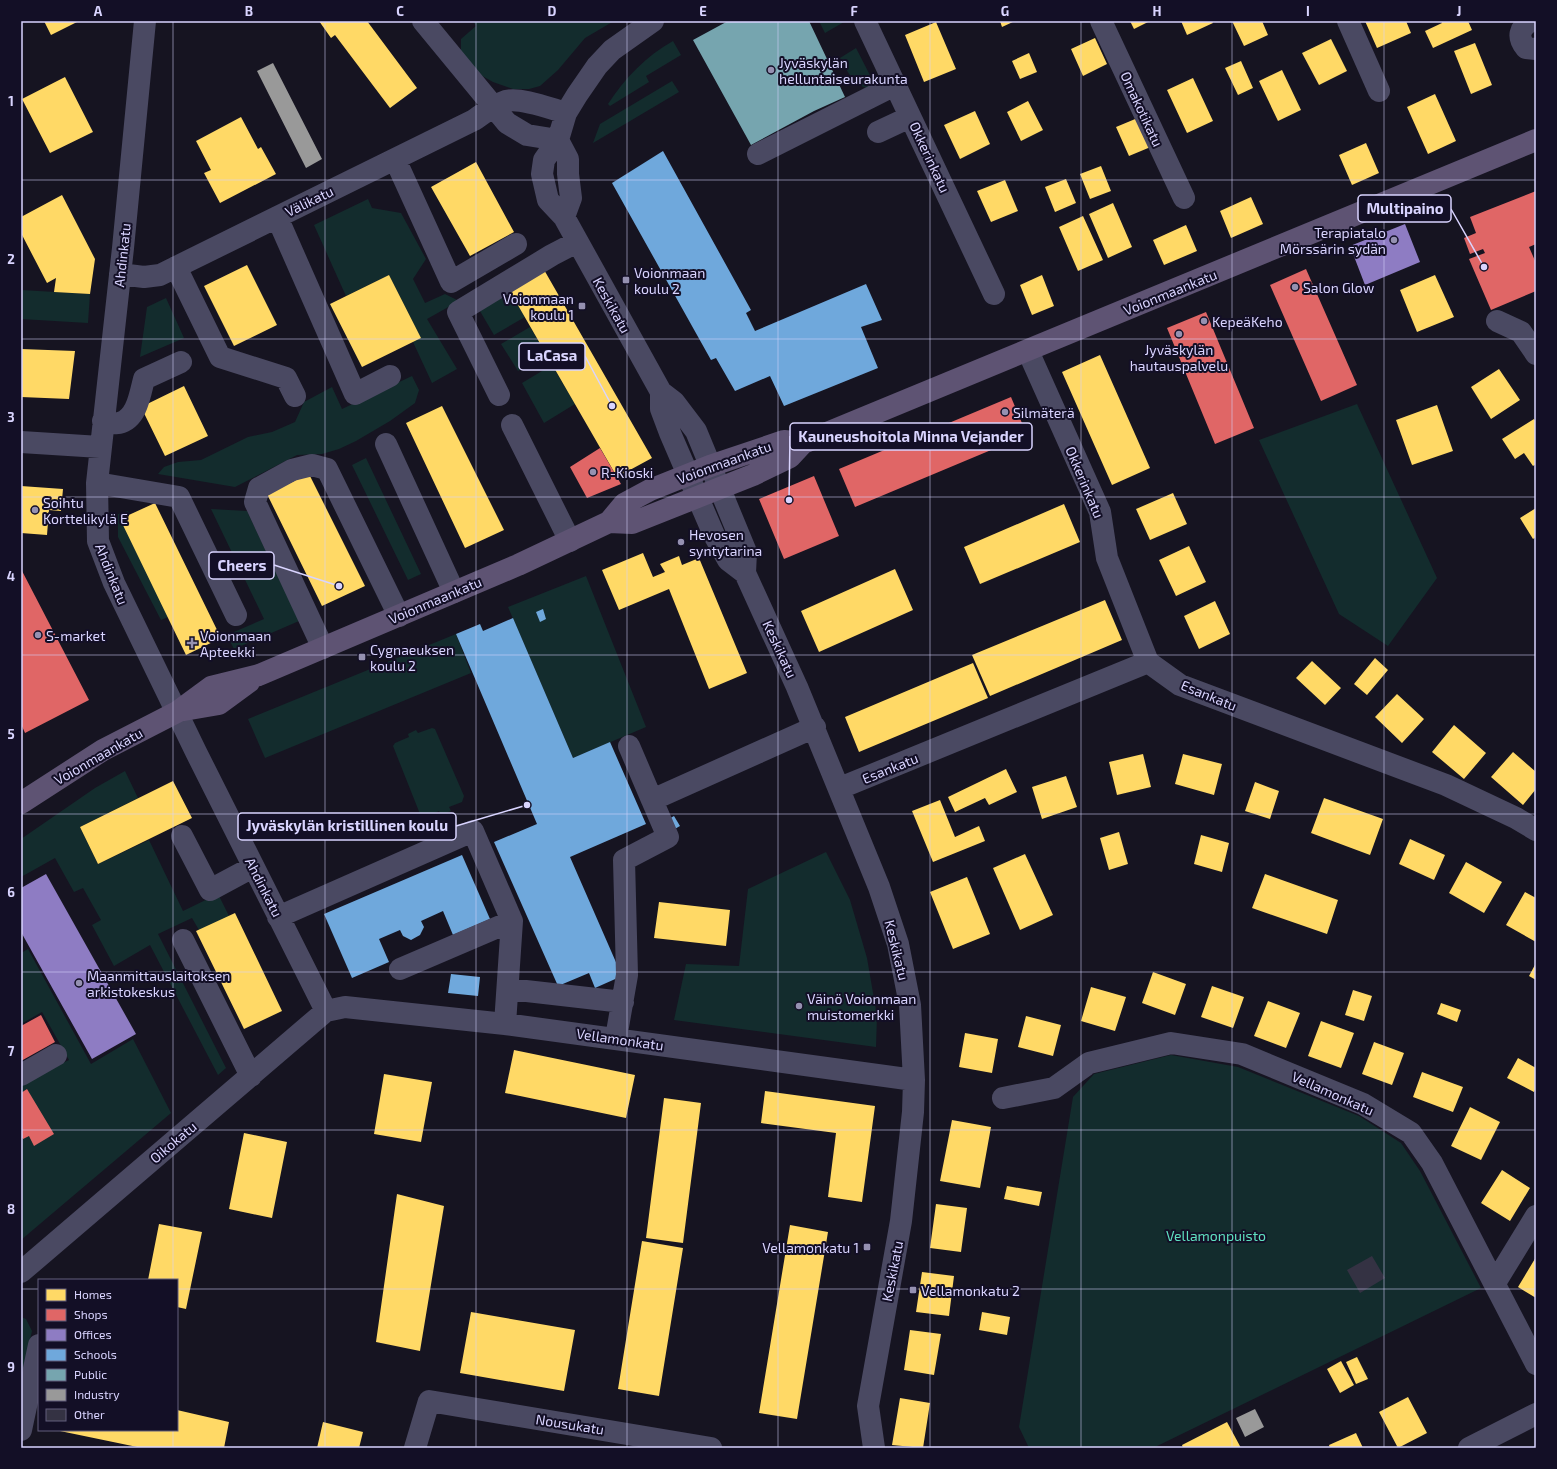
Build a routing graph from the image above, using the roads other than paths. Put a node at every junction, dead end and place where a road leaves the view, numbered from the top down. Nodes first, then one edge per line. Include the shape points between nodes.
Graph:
1 (145, 21) edge
2 (423, 21) edge
3 (653, 21) edge
4 (866, 21) edge
5 (1101, 21) edge
6 (1348, 21) edge
7 (1531, 21) edge
8 (1536, 49) edge
9 (895, 85) junction
10 (1379, 91) dead end
11 (493, 107) junction
12 (566, 113) junction
13 (910, 117) junction
14 (878, 132) dead end
15 (558, 140) junction
16 (1536, 140) edge
17 (758, 154) dead end
18 (395, 159) junction
19 (1184, 198) dead end
20 (277, 217) junction
21 (578, 242) junction
22 (516, 244) dead end
23 (176, 267) junction
24 (120, 274) junction
25 (994, 294) dead end
26 (1497, 321) dead end
27 (1028, 351) junction
28 (1536, 354) edge
29 (181, 362) dead end
30 (390, 376) dead end
31 (661, 392) junction
32 (499, 395) dead end
33 (295, 396) dead end
34 (103, 422) junction
35 (512, 425) dead end
36 (21, 442) edge
37 (803, 443) junction
38 (386, 444) dead end
39 (100, 447) junction
40 (710, 466) junction
41 (687, 474) junction
42 (96, 483) junction
43 (720, 488) junction
44 (696, 498) junction
45 (610, 522) junction
46 (570, 541) junction
47 (745, 573) junction
48 (454, 592) junction
49 (236, 615) dead end
50 (399, 616) junction
51 (323, 648) junction
52 (1148, 662) junction
53 (177, 712) junction
54 (814, 727) junction
55 (629, 746) dead end
56 (840, 788) junction
57 (652, 800) junction
58 (21, 803) edge
59 (1536, 830) edge
60 (182, 836) dead end
61 (253, 867) junction
62 (278, 917) junction
63 (512, 921) junction
64 (183, 940) dead end
65 (400, 969) dead end
66 (508, 989) junction
67 (623, 1002) junction
68 (326, 1011) junction
69 (505, 1024) junction
70 (616, 1038) junction
71 (56, 1055) dead end
72 (21, 1076) edge
73 (251, 1076) junction
74 (914, 1080) junction
75 (1003, 1098) dead end
76 (1536, 1216) edge
77 (21, 1272) edge
78 (1496, 1283) junction
79 (38, 1350) edge
80 (1536, 1364) edge
81 (1536, 1414) edge
82 (21, 1430) edge
83 (414, 1448) edge
84 (711, 1448) edge
85 (874, 1448) edge
86 (1469, 1448) edge

1 - 24 street, Ahdinkatu
2 - 11 street
3 - 12 street, Keskikatu via 612,50 597,66
4 - 9 street, Okkerinkatu
5 - 19 street, Omakotikatu
6 - 10 street
7 - 8 street via 1523,26 1520,41 1526,48
9 - 13 street, Okkerinkatu
9 - 17 street
11 - 12 street via 508,101 521,101
11 - 15 street via 507,123 527,135
11 - 18 street, Välikatu via 474,120
12 - 15 street, Keskikatu
13 - 14 street
13 - 25 street, Okkerinkatu
15 - 21 street, Keskikatu via 544,160 542,174 548,200 564,217
16 - 27 main road, Voionmaankatu
18 - 20 street, Välikatu
18 - 22 street via 451,282
20 - 23 street, Välikatu
20 - 30 street via 355,394
21 - 31 street, Keskikatu
21 - 32 street via 458,312
23 - 24 street, Välikatu via 160,275 144,277
23 - 33 street via 220,357 286,378
24 - 34 street, Ahdinkatu
26 - 28 street via 1521,332
27 - 37 main road, Voionmaankatu
27 - 52 street, Okkerinkatu via 1100,512 1107,558
29 - 34 street via 144,379 135,410 130,417 119,423
31 - 40 street, Keskikatu via 674,402 696,431
31 - 41 street, Keskikatu via 661,409
34 - 39 street, Ahdinkatu
35 - 46 street
36 - 39 street
37 - 40 main road, Voionmaankatu via 784,441
37 - 43 main road, Voionmaankatu via 790,457
38 - 48 street
39 - 42 street, Ahdinkatu
40 - 41 main road, Voionmaankatu
40 - 43 street, Keskikatu
41 - 44 street, Keskikatu
41 - 45 main road, Voionmaankatu via 624,504
42 - 49 street via 179,497
42 - 53 street, Ahdinkatu via 98,541 104,561
43 - 44 main road, Voionmaankatu
43 - 47 street, Keskikatu via 746,552
44 - 45 main road, Voionmaankatu via 632,523
44 - 47 street, Keskikatu via 728,560
45 - 46 main road, Voionmaankatu
46 - 48 main road, Voionmaankatu
47 - 54 street, Keskikatu
48 - 50 main road, Voionmaankatu
50 - 51 main road, Voionmaankatu
50 - 51 street via 327,469 312,465 292,470 259,488 254,502
51 - 53 main road, Voionmaankatu via 259,675 219,704
52 - 56 street, Esankatu
52 - 59 street, Esankatu via 1180,685 1446,785
53 - 58 main road, Voionmaankatu via 104,750
53 - 61 street, Ahdinkatu
54 - 56 street, Keskikatu
54 - 57 street
55 - 57 street
56 - 74 street, Keskikatu via 880,887 898,944 910,1005
57 - 67 street via 668,837 624,860 627,976
60 - 61 street via 210,890
61 - 62 street, Ahdinkatu
62 - 63 street via 473,831
62 - 68 street, Ahdinkatu
63 - 65 street
63 - 66 street
64 - 73 street
66 - 67 street
66 - 69 street
67 - 70 street
68 - 69 street, Vellamonkatu via 345,1007
68 - 73 street, Oikokatu
69 - 70 street, Vellamonkatu
70 - 74 street, Vellamonkatu
71 - 72 street
73 - 77 street, Oikokatu
74 - 85 street, Keskikatu via 903,1209 868,1406
75 - 78 street, Vellamonkatu via 1054,1088 1090,1063 1171,1043 1242,1054 1363,1104 1411,1133 1432,1162
76 - 78 street
78 - 80 street, Vellamonkatu
79 - 82 street
81 - 86 street
83 - 84 street, Nousukatu via 429,1401

